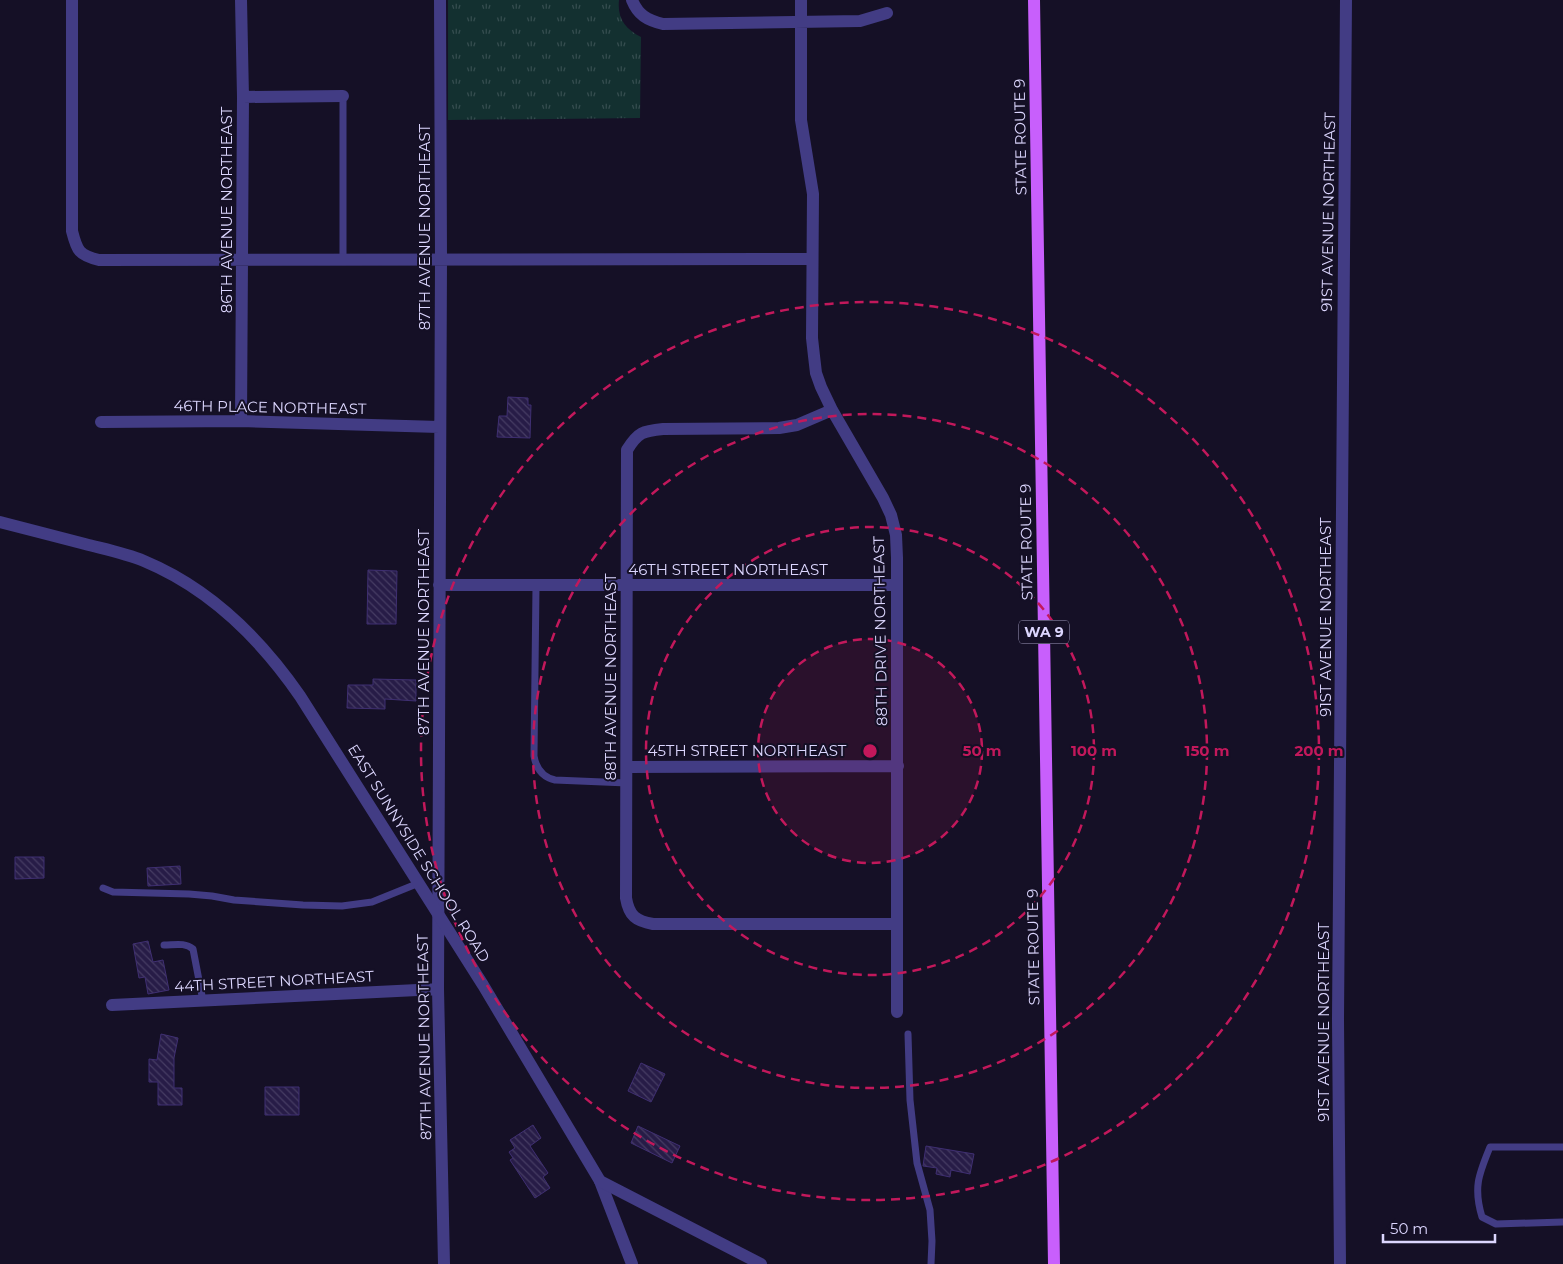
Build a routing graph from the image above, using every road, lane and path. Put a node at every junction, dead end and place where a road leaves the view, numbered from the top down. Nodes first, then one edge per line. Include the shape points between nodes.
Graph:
1 (72, 0) edge
2 (241, 0) edge
3 (440, 0) edge
4 (632, 0) edge
5 (801, 0) edge
6 (1034, 0) edge
7 (1346, 0) edge
8 (887, 13) dead end
9 (801, 22) junction
10 (342, 96) joint
11 (243, 97) junction
12 (812, 259) junction
13 (241, 260) junction
14 (342, 260) junction
15 (441, 260) junction
16 (832, 410) junction
17 (241, 421) junction
18 (101, 422) dead end
19 (439, 428) junction
20 (0, 522) edge
21 (439, 585) junction
22 (626, 585) junction
23 (897, 585) junction
24 (536, 586) junction
25 (627, 766) junction
26 (898, 766) junction
27 (627, 783) junction
28 (419, 883) junction
29 (103, 888) dead end
30 (439, 916) junction
31 (898, 924) junction
32 (164, 945) dead end
33 (438, 989) junction
34 (203, 1001) junction
35 (112, 1006) dead end
36 (898, 1012) dead end
37 (908, 1034) dead end
38 (1563, 1147) edge
39 (600, 1181) junction
40 (1563, 1222) edge
41 (444, 1264) edge
42 (632, 1264) edge
43 (761, 1264) edge
44 (931, 1264) edge
45 (1054, 1264) edge
46 (1340, 1264) edge

1 - 13 street via 72,231 81,254 100,260
2 - 11 street, 86TH AVENUE NORTHEAST
3 - 15 street, 87TH AVENUE NORTHEAST
4 - 9 street via 642,16 663,24
5 - 9 street, 88TH DRIVE NORTHEAST
6 - 45 main road, STATE ROUTE 9 / WA 9
7 - 46 street, 91ST AVENUE NORTHEAST via 1338,1019
8 - 9 street via 860,21
9 - 12 street, 88TH DRIVE NORTHEAST via 801,120 812,194
10 - 11 street
10 - 14 lane
11 - 13 street, 86TH AVENUE NORTHEAST
12 - 15 street
12 - 16 street, 88TH DRIVE NORTHEAST via 814,356 821,387
13 - 14 street
13 - 17 street, 86TH AVENUE NORTHEAST
14 - 15 street
15 - 19 street, 87TH AVENUE NORTHEAST
16 - 22 street, 88TH AVENUE NORTHEAST via 797,425 779,428 663,429 644,431 634,438 627,450
16 - 23 street, 88TH DRIVE NORTHEAST via 891,515 896,535
17 - 18 street, 46TH PLACE NORTHEAST
17 - 19 street, 46TH PLACE NORTHEAST
19 - 21 street, 87TH AVENUE NORTHEAST
20 - 28 street, EAST SUNNYSIDE SCHOOL ROAD via 143,560 207,596 254,637 281,669
21 - 24 street, 46TH STREET NORTHEAST
21 - 30 street, 87TH AVENUE NORTHEAST
22 - 23 street, 46TH STREET NORTHEAST
22 - 24 street, 46TH STREET NORTHEAST
22 - 25 street, 88TH AVENUE NORTHEAST
23 - 26 street, 88TH DRIVE NORTHEAST
24 - 27 lane via 535,764 547,778 555,780
25 - 26 street, 45TH STREET NORTHEAST
25 - 27 street, 88TH AVENUE NORTHEAST
26 - 31 street, 88TH DRIVE NORTHEAST
27 - 31 street, 88TH AVENUE NORTHEAST via 626,898 633,916 642,922
28 - 29 lane via 372,902 342,906 302,906 189,894 113,892
28 - 30 street, EAST SUNNYSIDE SCHOOL ROAD
30 - 33 street, 87TH AVENUE NORTHEAST
30 - 39 street, EAST SUNNYSIDE SCHOOL ROAD
31 - 36 street, 88TH DRIVE NORTHEAST
32 - 34 lane via 184,944 193,949
33 - 34 street, 44TH STREET NORTHEAST
33 - 41 street, 87TH AVENUE NORTHEAST
34 - 35 street, 44TH STREET NORTHEAST
37 - 44 lane via 910,1100 917,1163 930,1210
38 - 40 lane via 1490,1147 1478,1175 1477,1201 1482,1216 1496,1224
39 - 42 street, EAST SUNNYSIDE SCHOOL ROAD
39 - 43 street

